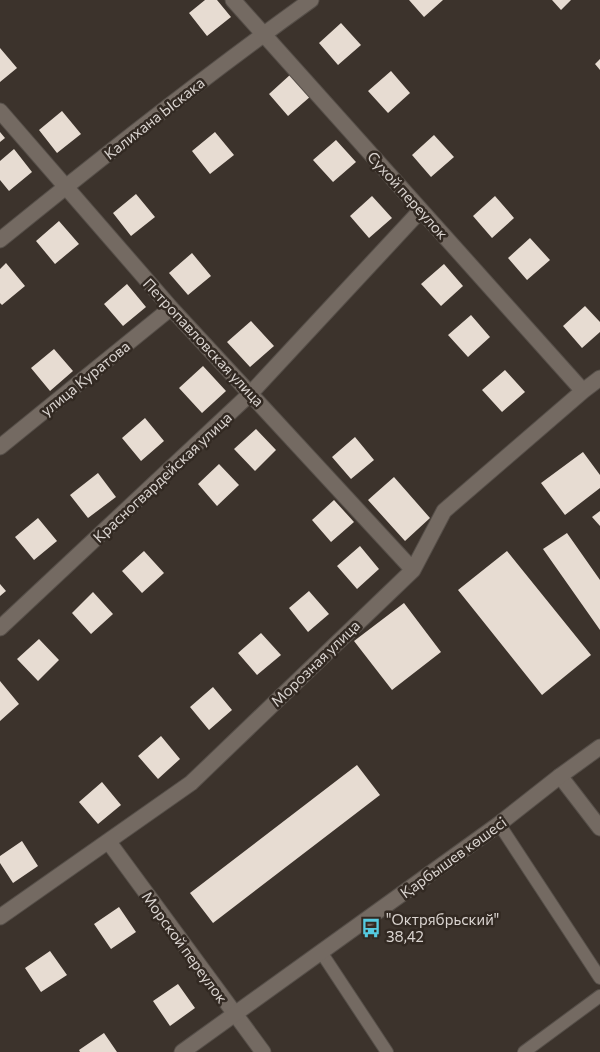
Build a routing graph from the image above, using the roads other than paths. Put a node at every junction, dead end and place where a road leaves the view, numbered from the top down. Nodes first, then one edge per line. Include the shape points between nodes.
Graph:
1 (232, 0) edge
2 (311, 0) edge
3 (263, 34) junction
4 (0, 111) edge
5 (65, 187) junction
6 (421, 210) junction
7 (0, 240) edge
8 (171, 308) junction
9 (600, 378) edge
10 (583, 391) junction
11 (251, 394) junction
12 (0, 447) edge
13 (413, 570) junction
14 (0, 628) edge
15 (600, 748) edge
16 (560, 776) junction
17 (499, 824) junction
18 (600, 828) edge
19 (108, 841) junction
20 (0, 917) edge
21 (321, 952) junction
22 (600, 978) edge
23 (600, 996) edge
24 (235, 1015) junction
25 (182, 1052) edge
26 (263, 1052) edge
27 (387, 1052) edge
28 (524, 1052) edge

1 - 3 street, Сухой переулок
2 - 3 street, Калихана Ыскака
3 - 5 street, Калихана Ыскака
3 - 6 street, Сухой переулок
4 - 5 street, Петропавловская улица
5 - 7 street, Калихана Ыскака
5 - 8 street, Петропавловская улица
6 - 10 street, Сухой переулок
6 - 11 street, Красногвардейская улица
8 - 11 street, Петропавловская улица
8 - 12 street, улица Куратова
9 - 10 street, Морозная улица
10 - 13 street, Морозная улица via 444,511
11 - 13 street, Петропавловская улица
11 - 14 street, Красногвардейская улица
13 - 19 street, Морозная улица via 191,783
15 - 16 street, Қарбышев көшесі
16 - 17 street, Қарбышев көшесі
16 - 18 street
17 - 21 street, Қарбышев көшесі
17 - 22 lane
19 - 20 street, Морозная улица
19 - 24 street, Морской переулок
21 - 24 street, Қарбышев көшесі
21 - 27 lane
23 - 28 lane
24 - 25 street, Қарбышев көшесі
24 - 26 street, Морской переулок

